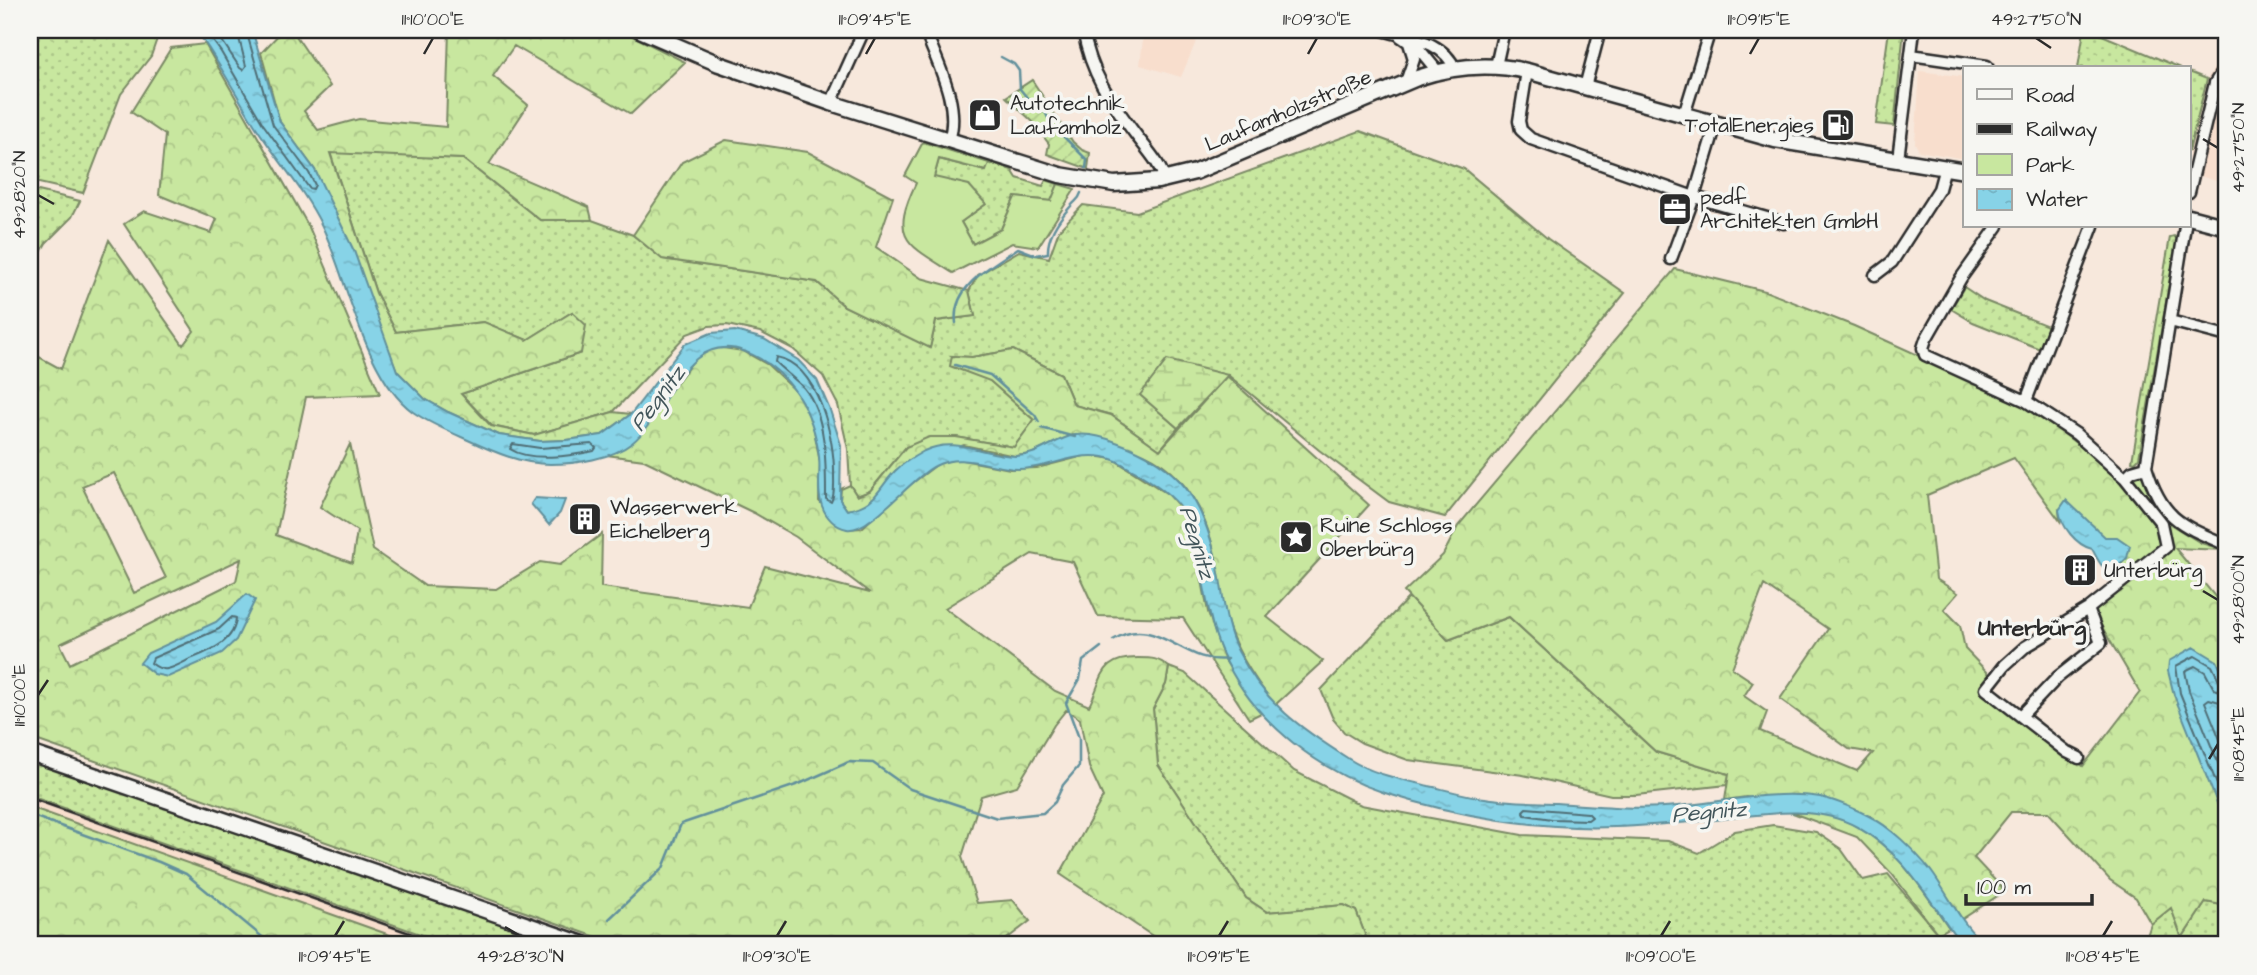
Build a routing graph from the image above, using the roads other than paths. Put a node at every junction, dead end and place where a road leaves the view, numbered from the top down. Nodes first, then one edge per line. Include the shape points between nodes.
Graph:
1 (640, 30) edge
2 (864, 30) edge
3 (925, 30) edge
4 (1083, 30) edge
5 (1383, 30) edge
6 (1504, 30) edge
7 (1600, 30) edge
8 (1710, 30) edge
9 (1914, 30) edge
10 (1397, 34) junction
11 (1409, 43) junction
12 (1911, 55) junction
13 (2227, 64) edge
14 (1496, 66) junction
15 (1987, 66) dead end
16 (1455, 69) junction
17 (1527, 71) junction
18 (1438, 72) junction
19 (1406, 82) junction
20 (1585, 86) junction
21 (831, 103) junction
22 (1684, 115) junction
23 (1716, 124) junction
24 (949, 140) junction
25 (1898, 159) junction
26 (1945, 167) junction
27 (1963, 171) edge
28 (1165, 180) junction
29 (2190, 188) edge
30 (1694, 197) junction
31 (2190, 217) edge
32 (1784, 223) dead end
33 (2227, 226) edge
34 (1997, 228) edge
35 (2093, 228) edge
36 (2185, 228) edge
37 (1671, 259) dead end
38 (1875, 275) dead end
39 (2170, 321) junction
40 (2227, 336) edge
41 (2026, 401) junction
42 (2146, 467) junction
43 (2125, 478) junction
44 (2227, 545) edge
45 (2088, 609) junction
46 (2021, 716) junction
47 (30, 753) edge
48 (2079, 758) dead end
49 (586, 945) edge

1 - 21 main road, Laufamholzstraße via 719,64
2 - 21 street
3 - 24 street via 949,98 953,125
4 - 28 street via 1097,80
5 - 10 street
6 - 14 street
7 - 20 street
8 - 22 street
9 - 12 street
10 - 11 street
10 - 16 street via 1425,41
11 - 18 street
11 - 19 street via 1414,59
12 - 15 street
12 - 25 street
13 - 29 street via 2215,83
14 - 16 main road, Laufamholzstraße
14 - 17 main road, Laufamholzstraße
16 - 18 main road, Laufamholzstraße
17 - 20 main road, Laufamholzstraße
17 - 30 street via 1519,121 1525,135
18 - 19 main road, Laufamholzstraße
19 - 28 main road, Laufamholzstraße via 1207,168
20 - 22 main road, Laufamholzstraße
21 - 24 main road, Laufamholzstraße
22 - 23 main road, Laufamholzstraße
23 - 25 main road, Laufamholzstraße via 1785,142
23 - 30 street
24 - 28 main road, Laufamholzstraße via 1082,180 1114,184
25 - 26 main road, Laufamholzstraße
26 - 27 main road, Laufamholzstraße
26 - 38 street via 1939,189 1892,262
30 - 32 street
30 - 37 street
31 - 33 main road
34 - 41 street via 1961,278 1923,348 1925,355
35 - 41 street
36 - 39 street
39 - 40 street
39 - 42 street
41 - 43 street via 2076,435
42 - 43 street
42 - 44 street via 2154,493 2172,517
43 - 45 street via 2161,523 2166,547
45 - 46 street via 2101,643 2057,677
45 - 46 street via 2025,648 1986,689
46 - 48 street
47 - 49 main road

